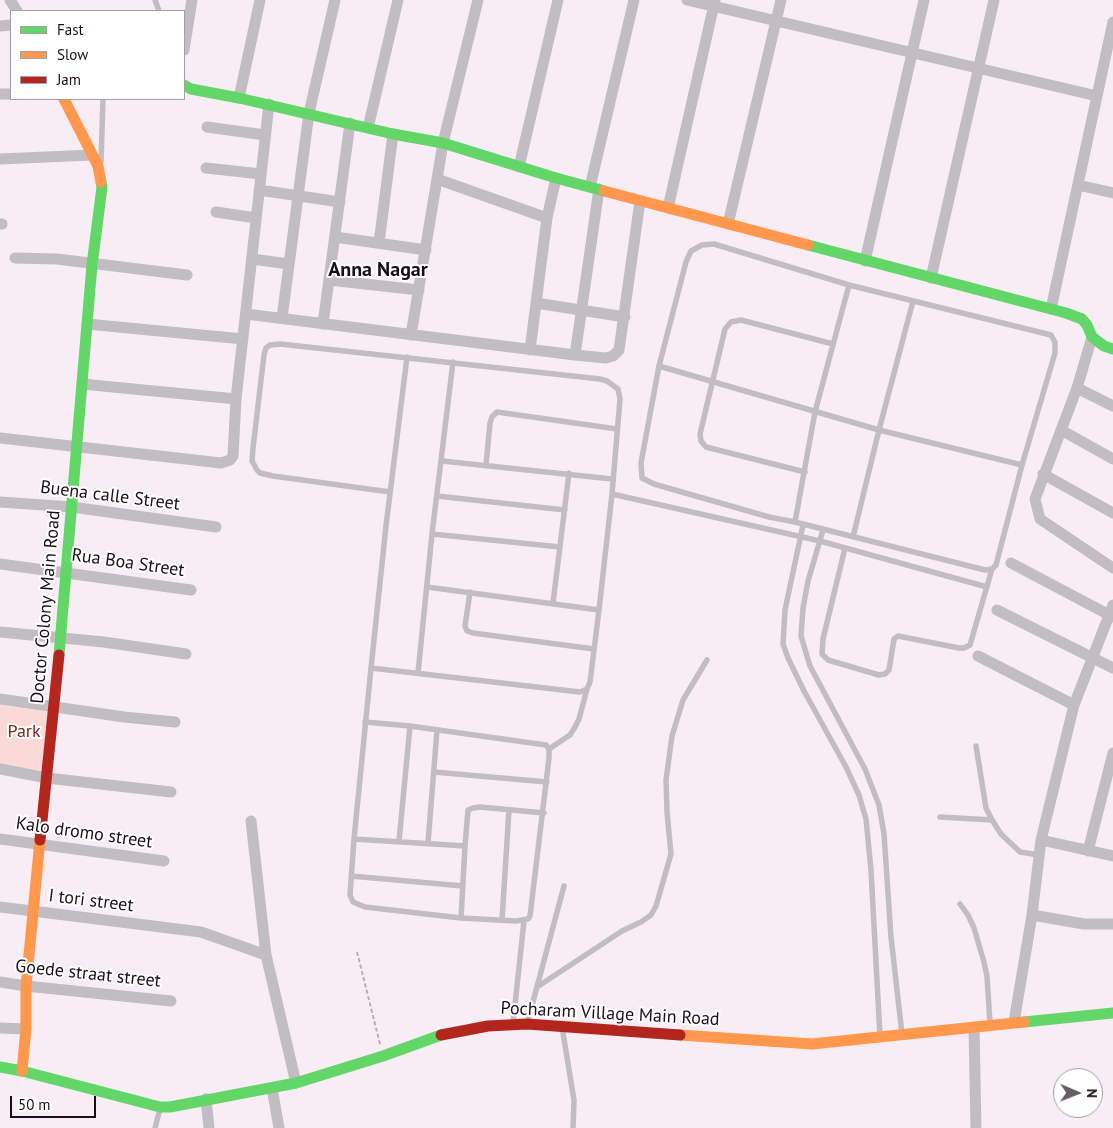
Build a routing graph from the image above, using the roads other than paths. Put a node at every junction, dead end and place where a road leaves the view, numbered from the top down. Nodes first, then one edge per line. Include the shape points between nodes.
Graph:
1 (192, 0) edge
2 (260, 0) edge
3 (335, 0) edge
4 (398, 0) edge
5 (478, 0) edge
6 (558, 0) edge
7 (634, 0) edge
8 (687, 0) edge
9 (781, 0) edge
10 (924, 0) edge
11 (994, 0) edge
12 (714, 3) edge
13 (776, 21) junction
14 (1113, 22) edge
15 (185, 44) edge
16 (912, 52) junction
17 (978, 68) junction
18 (185, 86) edge
19 (1097, 96) junction
20 (239, 98) junction
21 (64, 100) edge
22 (103, 100) edge
23 (268, 104) junction
24 (308, 113) junction
25 (350, 123) junction
26 (207, 127) dead end
27 (368, 128) junction
28 (393, 134) junction
29 (265, 135) junction
30 (443, 143) junction
31 (92, 155) junction
32 (0, 159) edge
33 (519, 167) junction
34 (206, 168) dead end
35 (261, 174) junction
36 (101, 176) junction
37 (556, 178) junction
38 (437, 179) junction
39 (1078, 185) junction
40 (595, 188) junction
41 (259, 190) junction
42 (1113, 194) edge
43 (299, 197) junction
44 (640, 201) junction
45 (340, 202) junction
46 (668, 208) junction
47 (216, 212) dead end
48 (256, 218) junction
49 (547, 218) junction
50 (728, 224) junction
51 (335, 237) junction
52 (379, 244) junction
53 (426, 250) junction
54 (16, 258) dead end
55 (252, 259) junction
56 (865, 261) junction
57 (289, 264) junction
58 (92, 265) junction
59 (187, 275) dead end
60 (931, 278) junction
61 (330, 280) junction
62 (849, 285) junction
63 (419, 290) junction
64 (913, 301) junction
65 (536, 303) junction
66 (1051, 309) junction
67 (581, 310) junction
68 (246, 314) junction
69 (625, 317) junction
70 (282, 318) junction
71 (87, 324) junction
72 (324, 324) junction
73 (411, 335) junction
74 (1092, 337) junction
75 (243, 339) junction
76 (833, 344) junction
77 (530, 350) junction
78 (1113, 350) edge
79 (575, 355) junction
80 (407, 357) junction
81 (453, 362) junction
82 (659, 366) junction
83 (712, 382) junction
84 (82, 384) junction
85 (1076, 388) junction
86 (236, 399) junction
87 (1113, 406) edge
88 (815, 412) junction
89 (617, 428) junction
90 (879, 430) junction
91 (1061, 430) junction
92 (0, 438) edge
93 (76, 447) junction
94 (1113, 459) edge
95 (442, 461) junction
96 (486, 465) junction
97 (1022, 465) junction
98 (804, 472) junction
99 (569, 474) junction
100 (1043, 474) junction
101 (612, 479) junction
102 (390, 492) junction
103 (612, 494) junction
104 (437, 496) junction
105 (0, 502) edge
106 (72, 507) junction
107 (565, 510) junction
108 (1113, 513) edge
109 (795, 522) junction
110 (803, 525) junction
111 (216, 526) dead end
112 (823, 530) junction
113 (432, 534) junction
114 (800, 536) junction
115 (853, 537) junction
116 (820, 541) junction
117 (560, 547) junction
118 (846, 548) junction
119 (1011, 563) dead end
120 (0, 564) edge
121 (1113, 568) edge
122 (992, 569) junction
123 (65, 572) junction
124 (427, 587) junction
125 (987, 587) junction
126 (191, 590) dead end
127 (470, 592) junction
128 (553, 603) junction
129 (599, 610) junction
130 (997, 610) dead end
131 (1112, 612) edge
132 (0, 632) edge
133 (61, 638) junction
134 (594, 649) junction
135 (186, 654) dead end
136 (978, 656) dead end
137 (1092, 657) junction
138 (707, 660) dead end
139 (371, 668) junction
140 (1113, 668) edge
141 (418, 674) junction
142 (587, 689) junction
143 (0, 699) edge
144 (1074, 705) junction
145 (55, 706) junction
146 (175, 722) dead end
147 (365, 722) junction
148 (410, 726) junction
149 (437, 730) junction
150 (976, 746) dead end
151 (549, 749) junction
152 (1113, 752) edge
153 (0, 769) edge
154 (434, 772) junction
155 (47, 778) junction
156 (547, 782) junction
157 (170, 792) dead end
158 (509, 810) junction
159 (544, 813) junction
160 (940, 817) dead end
161 (992, 820) junction
162 (251, 821) dead end
163 (0, 839) edge
164 (354, 839) junction
165 (1041, 840) junction
166 (399, 841) junction
167 (428, 843) junction
168 (40, 844) junction
169 (465, 846) junction
170 (1088, 851) junction
171 (1039, 855) junction
172 (1113, 856) edge
173 (164, 861) dead end
174 (351, 876) junction
175 (463, 886) junction
176 (564, 886) dead end
177 (960, 904) dead end
178 (0, 907) edge
179 (33, 912) junction
180 (1032, 915) junction
181 (461, 918) junction
182 (502, 920) junction
183 (524, 921) junction
184 (1113, 924) edge
185 (266, 954) junction
186 (0, 982) edge
187 (26, 986) junction
188 (537, 987) junction
189 (171, 1001) dead end
190 (1113, 1013) edge
191 (1014, 1022) junction
192 (527, 1024) junction
193 (513, 1025) junction
194 (990, 1025) junction
195 (562, 1027) junction
196 (974, 1027) junction
197 (0, 1028) edge
198 (26, 1029) junction
199 (902, 1034) junction
200 (880, 1036) junction
201 (0, 1067) edge
202 (22, 1071) junction
203 (296, 1083) junction
204 (272, 1088) junction
205 (206, 1098) junction
206 (160, 1107) junction
207 (155, 1128) edge
208 (209, 1128) edge
209 (279, 1128) edge
210 (574, 1128) edge
211 (976, 1128) edge

1 - 15 street
2 - 20 street
3 - 24 street
4 - 27 street
5 - 30 street
6 - 33 street
7 - 40 street
8 - 12 street
9 - 13 street
10 - 16 street
11 - 17 street
12 - 13 street
12 - 46 street
13 - 16 street
13 - 50 street
14 - 19 street
16 - 17 street
16 - 56 street
17 - 19 street
17 - 60 street
18 - 20 street
19 - 39 street
20 - 23 street
21 - 31 street
22 - 36 lane
23 - 24 street
23 - 29 street
24 - 25 street
24 - 43 street
25 - 27 street
25 - 45 street
26 - 29 street
27 - 28 street
28 - 30 street
28 - 52 street
29 - 35 street
30 - 33 street
30 - 38 street
31 - 32 street
31 - 36 street
33 - 37 street
34 - 35 street
35 - 41 street
36 - 58 street, Doctor Colony Main Road
37 - 40 street
37 - 49 street
38 - 49 street
38 - 53 street
39 - 42 street
39 - 66 street
40 - 44 street
40 - 67 street
41 - 43 street
41 - 48 street
43 - 45 street
43 - 57 street
44 - 46 street
44 - 69 street
45 - 51 street
46 - 50 street
47 - 48 street
48 - 55 street
49 - 65 street
50 - 56 street
51 - 52 street
51 - 61 street
52 - 53 street
53 - 63 street
54 - 58 street
55 - 57 street
55 - 68 street
56 - 60 street
57 - 70 street
58 - 59 street
58 - 71 street, Doctor Colony Main Road
60 - 66 street
61 - 63 street
61 - 72 street
62 - 64 lane
62 - 76 lane
62 - 82 lane via 714,244 702,245 691,251 686,262
63 - 73 street
64 - 90 lane
64 - 97 lane via 1045,332 1053,338 1055,353
65 - 67 street
65 - 77 street
66 - 74 street via 1082,319
67 - 69 street
67 - 79 street
68 - 70 street
68 - 75 street
69 - 79 street via 617,353 606,358
70 - 72 street
71 - 75 street
71 - 84 street, Doctor Colony Main Road
72 - 73 street
73 - 77 street
74 - 78 street
74 - 85 street
75 - 86 street
76 - 83 lane via 741,320 731,322 724,329
76 - 88 lane
77 - 79 street
80 - 81 lane
80 - 102 lane
80 - 102 lane via 270,345 264,355 252,448 252,462 260,473
81 - 89 lane via 608,380 620,394
81 - 95 lane
82 - 83 lane
82 - 109 lane via 641,464 642,478 750,512
83 - 88 lane
83 - 98 lane via 700,434 703,445
84 - 86 street
84 - 93 street, Doctor Colony Main Road
85 - 87 street
85 - 91 street
86 - 93 street via 233,456 226,462
88 - 90 lane
88 - 98 lane
89 - 96 lane via 496,412 490,423
89 - 101 lane
90 - 97 lane
90 - 115 lane
91 - 94 street
91 - 100 street
92 - 93 street
93 - 106 street, Doctor Colony Main Road
95 - 96 lane
95 - 104 lane
96 - 99 lane
97 - 122 lane via 998,558
98 - 109 lane
99 - 101 lane
99 - 107 lane
100 - 108 street
100 - 121 street via 1035,500 1040,519
101 - 103 lane
102 - 139 lane
103 - 114 lane
103 - 129 lane
104 - 107 lane
104 - 113 lane
105 - 106 street, Buena calle Street
106 - 111 street, Buena calle Street
106 - 123 street, Doctor Colony Main Road
107 - 117 lane
109 - 110 lane
110 - 112 lane
110 - 114 lane
112 - 115 lane
112 - 116 lane
113 - 117 lane
113 - 124 lane
114 - 116 lane
114 - 200 lane via 785,610 783,644 804,692 853,781 866,819
115 - 122 lane via 985,570
116 - 118 lane
116 - 199 lane via 808,581 801,636 810,666 865,769 879,805
117 - 128 lane
118 - 125 lane
118 - 125 lane via 822,654 828,660 879,675 888,670 894,639 898,636 959,648 970,645
119 - 131 street
120 - 123 street, Rua Boa Street
122 - 125 lane
123 - 126 street, Rua Boa Street
123 - 133 street, Doctor Colony Main Road
124 - 127 lane
124 - 141 lane
127 - 128 lane
127 - 134 lane via 467,631
128 - 129 lane
129 - 134 lane
130 - 137 street
131 - 137 street
132 - 133 street
133 - 135 street
133 - 145 street, Doctor Colony Main Road
134 - 142 lane
136 - 144 street
137 - 140 street
137 - 144 street
138 - 188 lane via 683,700 672,736 666,780 671,854 656,906 641,922
139 - 141 lane
139 - 147 lane
141 - 142 lane via 580,692
142 - 151 lane via 576,727
143 - 145 street
144 - 165 street
145 - 146 street
145 - 155 street, Doctor Colony Main Road
147 - 148 lane
147 - 164 lane
148 - 149 lane
148 - 166 lane
149 - 151 lane via 541,744
149 - 154 lane
150 - 161 lane via 986,808
151 - 156 lane
152 - 170 street
153 - 155 street
154 - 156 lane
154 - 167 lane
155 - 157 street
155 - 168 street, Doctor Colony Main Road
156 - 159 lane
158 - 159 lane
158 - 169 lane via 471,808 467,814
158 - 182 lane
159 - 183 lane via 530,916
160 - 161 lane
161 - 171 lane via 1020,852
162 - 185 street
163 - 168 street, Kalo dromo street
164 - 166 lane
164 - 174 lane
165 - 170 street
165 - 171 street
166 - 167 lane
167 - 169 lane
168 - 173 street, Kalo dromo street
168 - 179 street, Doctor Colony Main Road
169 - 175 lane
170 - 172 street
171 - 180 street
174 - 175 lane
174 - 181 lane via 350,894 353,902 359,905
175 - 181 lane
176 - 188 lane
177 - 194 lane via 974,928 984,962
178 - 179 street, I tori street
179 - 185 street, I tori street via 201,932
179 - 187 street, Doctor Colony Main Road
180 - 184 street via 1084,924
180 - 191 street
181 - 182 lane
182 - 183 lane
183 - 193 lane
185 - 203 street
186 - 187 street, Goede straat street
187 - 189 street, Goede straat street
187 - 198 street, Doctor Colony Main Road
188 - 192 lane
190 - 191 street, Pocharam Village Main Road
191 - 194 street, Pocharam Village Main Road
192 - 193 street, Pocharam Village Main Road
192 - 195 street, Pocharam Village Main Road
193 - 203 street, Pocharam Village Main Road via 466,1028
194 - 196 street, Pocharam Village Main Road
195 - 200 street, Pocharam Village Main Road via 812,1044
195 - 210 lane via 574,1100
196 - 199 street, Pocharam Village Main Road
196 - 211 street
197 - 198 street
198 - 202 street, Doctor Colony Main Road
199 - 200 street, Pocharam Village Main Road
201 - 202 street, Pocharam Village Main Road
202 - 206 street, Pocharam Village Main Road
203 - 204 street, Pocharam Village Main Road
204 - 205 street, Pocharam Village Main Road
204 - 209 street
205 - 206 street, Pocharam Village Main Road
205 - 208 street
206 - 207 lane

